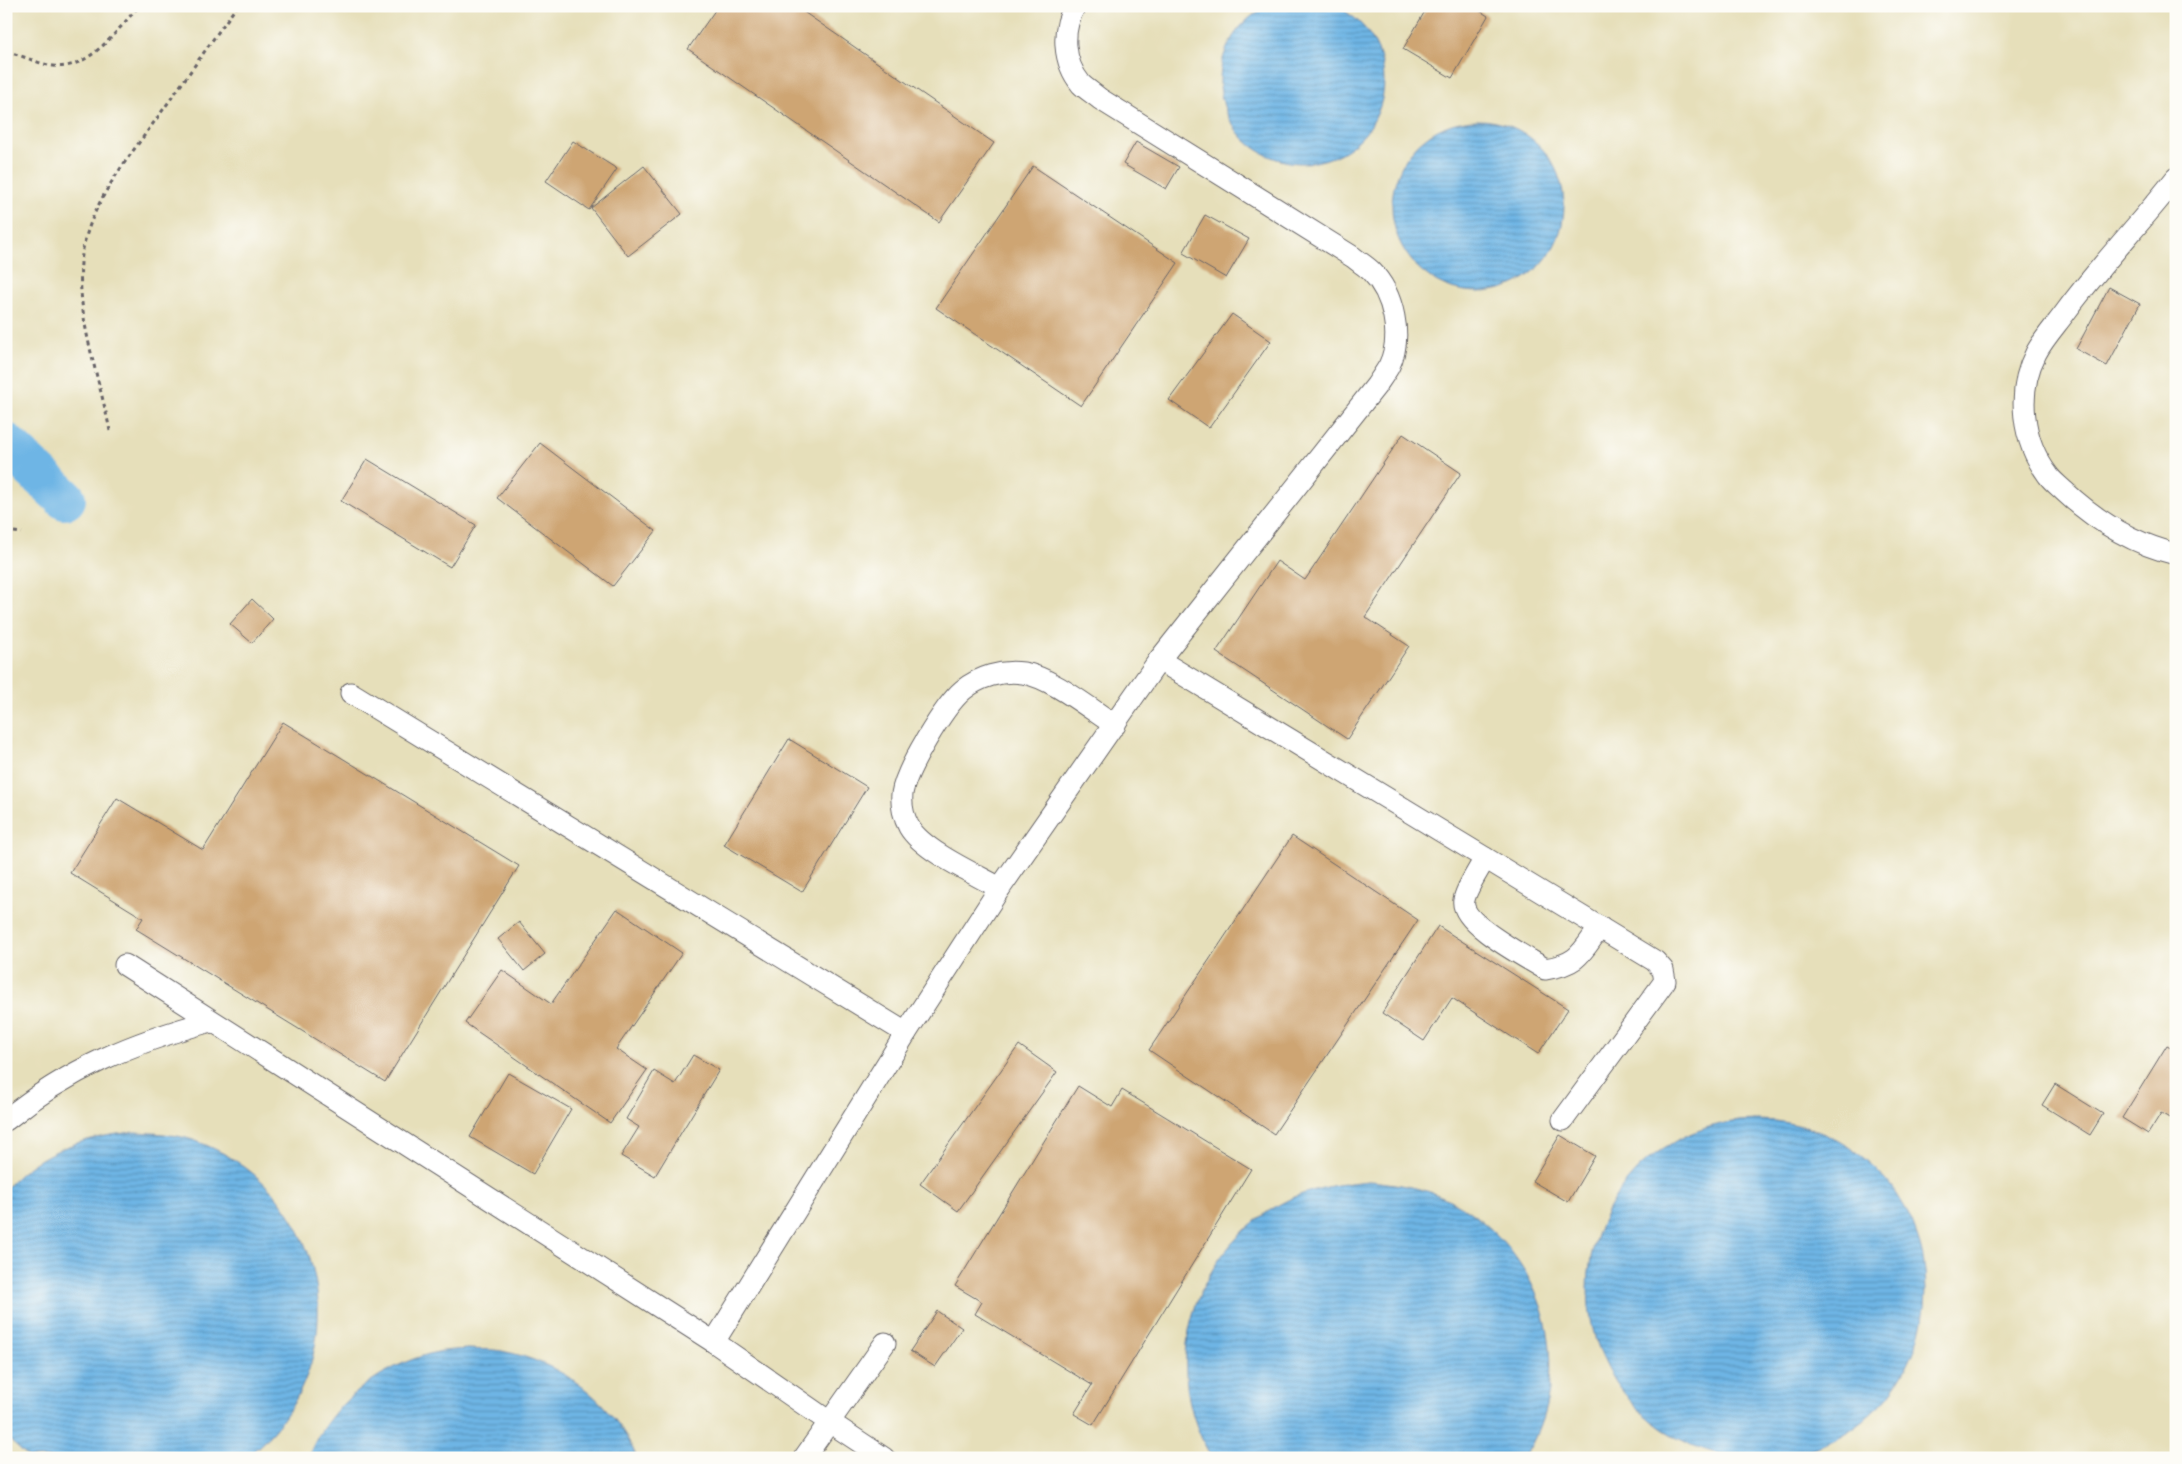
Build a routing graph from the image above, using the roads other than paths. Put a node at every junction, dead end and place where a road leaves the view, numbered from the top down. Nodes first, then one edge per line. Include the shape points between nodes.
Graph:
1 (1075, 6) edge
2 (2176, 178) edge
3 (2176, 554) edge
4 (1159, 660) junction
5 (351, 693) dead end
6 (1115, 725) junction
7 (1485, 858) junction
8 (1000, 888) junction
9 (1600, 927) junction
10 (125, 965) dead end
11 (211, 1021) junction
12 (906, 1032) junction
13 (6, 1120) edge
14 (1563, 1120) dead end
15 (714, 1342) junction
16 (885, 1343) dead end
17 (828, 1421) junction
18 (804, 1458) edge
19 (884, 1458) edge

1 - 4 lane via 1069,16 1065,40 1069,63 1081,84 1353,257 1372,272 1386,292 1394,316 1395,341 1389,365 1376,386
2 - 3 lane via 2092,277 2036,353 2025,385 2024,417 2032,448 2048,476 2072,498 2100,520 2132,538
4 - 6 lane
4 - 7 lane
5 - 12 lane
6 - 8 lane
6 - 8 lane via 1044,679 1023,673 1001,673 980,679 947,707 905,780 903,812 919,840
7 - 9 lane
7 - 9 lane via 1463,901 1465,911 1476,925 1545,969 1563,966 1576,959
8 - 12 lane
9 - 14 lane via 1655,961 1663,970 1665,980
10 - 11 lane
11 - 13 lane via 113,1053 67,1076
11 - 15 lane
12 - 15 lane
15 - 17 lane
16 - 17 lane
17 - 18 lane
17 - 19 lane

